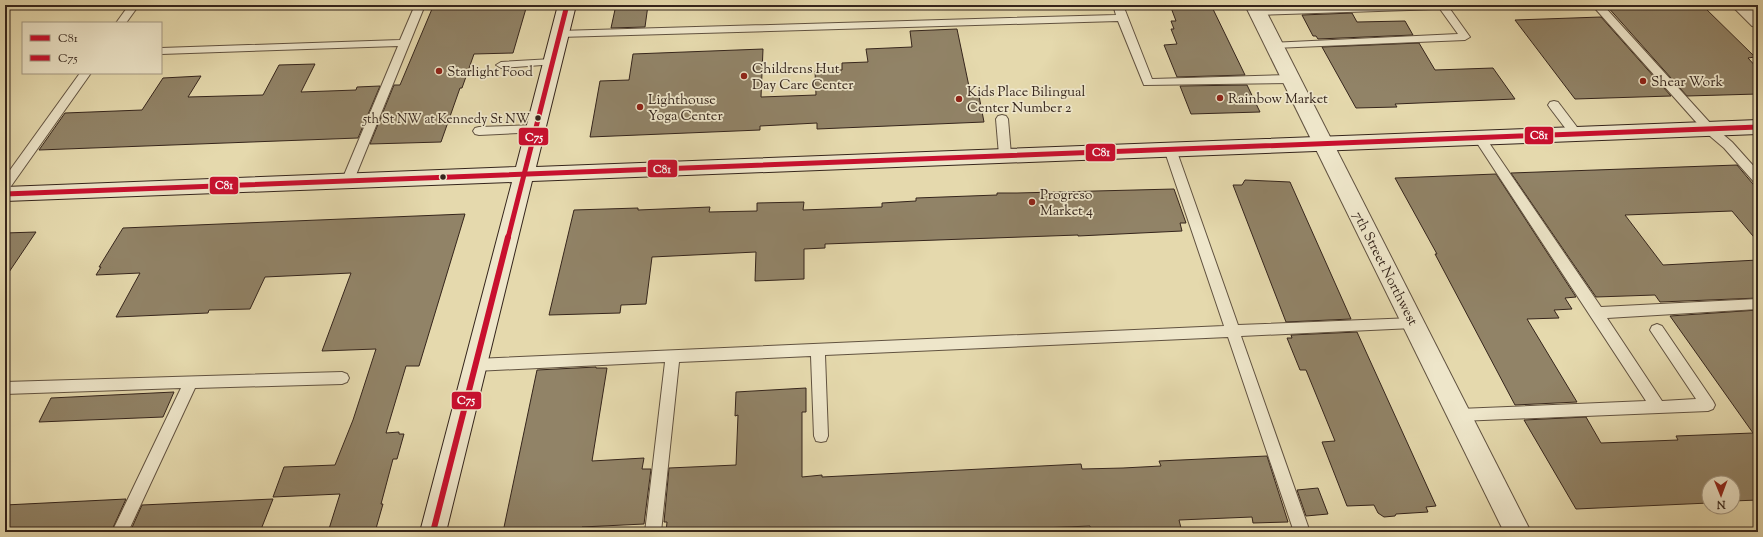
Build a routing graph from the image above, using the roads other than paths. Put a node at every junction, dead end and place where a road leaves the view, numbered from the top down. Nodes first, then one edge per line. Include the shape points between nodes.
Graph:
1 (134, 5) edge
2 (420, 5) edge
3 (567, 5) edge
4 (1118, 5) edge
5 (1480, 5) edge
6 (1597, 5) edge
7 (1740, 5) edge
8 (1443, 6) junction
9 (1256, 8) edge
10 (1122, 18) junction
11 (122, 22) edge
12 (1758, 22) edge
13 (559, 34) junction
14 (404, 43) junction
15 (1274, 45) junction
16 (162, 51) edge
17 (552, 62) junction
18 (500, 65) dead end
19 (85, 74) edge
20 (1291, 80) junction
21 (1554, 105) dead end
22 (1002, 119) dead end
23 (1758, 126) edge
24 (1708, 128) junction
25 (535, 129) junction
26 (479, 131) dead end
27 (1576, 134) junction
28 (1479, 137) junction
29 (1323, 143) junction
30 (1170, 149) junction
31 (1005, 155) junction
32 (524, 174) junction
33 (1758, 179) edge
34 (348, 180) junction
35 (5, 186) edge
36 (5, 194) edge
37 (1758, 304) edge
38 (1597, 313) junction
39 (1413, 323) junction
40 (1657, 330) dead end
41 (1233, 331) junction
42 (818, 350) junction
43 (673, 356) junction
44 (475, 365) junction
45 (342, 378) dead end
46 (191, 382) junction
47 (5, 388) edge
48 (1658, 407) junction
49 (1459, 415) junction
50 (821, 436) dead end
51 (120, 532) edge
52 (433, 532) edge
53 (653, 532) edge
54 (1302, 532) edge
55 (1518, 532) edge

1 - 11 lane
2 - 14 lane
3 - 13 street
4 - 10 lane
5 - 8 lane
6 - 24 lane
7 - 12 street
8 - 9 lane
8 - 15 lane via 1465,37
9 - 15 street, 7th Street Northwest
10 - 13 lane
10 - 20 lane via 1148,83
13 - 17 street
14 - 16 lane
14 - 34 lane
15 - 20 street, 7th Street Northwest
17 - 18 lane
17 - 25 street
19 - 35 lane
20 - 29 street, 7th Street Northwest
21 - 27 lane
22 - 31 lane
23 - 24 street
24 - 27 street
24 - 33 lane
25 - 26 lane
25 - 32 street
27 - 28 street
28 - 29 street
28 - 38 lane
29 - 30 street
29 - 39 street, 7th Street Northwest
30 - 31 street
30 - 41 lane
31 - 32 street
32 - 34 street
32 - 44 street
34 - 36 street
37 - 38 lane
38 - 48 lane
39 - 41 lane
39 - 49 street, 7th Street Northwest
40 - 48 lane via 1708,405
41 - 42 lane
41 - 54 lane
42 - 43 lane
42 - 50 lane
43 - 44 lane
43 - 53 lane
44 - 52 street
45 - 46 lane
46 - 47 lane
46 - 51 lane
48 - 49 lane
49 - 55 street, 7th Street Northwest

